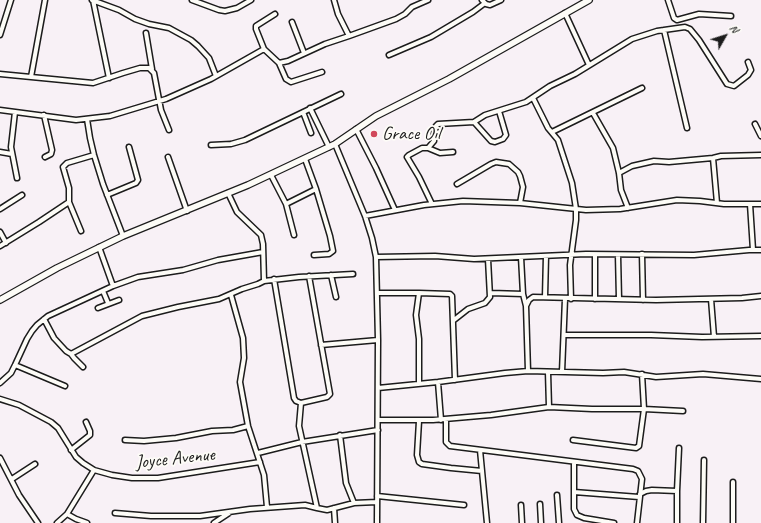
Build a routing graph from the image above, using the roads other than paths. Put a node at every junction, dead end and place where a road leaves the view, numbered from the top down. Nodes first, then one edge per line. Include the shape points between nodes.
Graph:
1 (10, 0) edge
2 (45, 0) edge
3 (92, 0) edge
4 (192, 0) edge
5 (251, 0) edge
6 (334, 0) edge
7 (428, 0) edge
8 (501, 0) edge
9 (589, 0) edge
10 (668, 0) edge
11 (484, 2) edge
12 (565, 13) junction
13 (275, 14) dead end
14 (731, 16) dead end
15 (292, 22) dead end
16 (664, 30) junction
17 (0, 33) edge
18 (146, 33) dead end
19 (349, 36) junction
20 (264, 49) junction
21 (304, 53) junction
22 (389, 55) dead end
23 (748, 62) dead end
24 (279, 63) junction
25 (589, 65) junction
26 (152, 69) junction
27 (322, 72) dead end
28 (0, 74) edge
29 (216, 76) junction
30 (31, 77) junction
31 (109, 78) junction
32 (642, 88) dead end
33 (341, 94) dead end
34 (532, 98) junction
35 (159, 102) junction
36 (310, 108) junction
37 (0, 110) edge
38 (499, 111) junction
39 (15, 112) junction
40 (303, 112) junction
41 (593, 113) junction
42 (44, 116) junction
43 (87, 119) junction
44 (474, 122) junction
45 (755, 124) dead end
46 (686, 128) dead end
47 (356, 129) junction
48 (169, 130) dead end
49 (552, 132) junction
50 (311, 133) dead end
51 (761, 136) edge
52 (334, 144) junction
53 (212, 145) dead end
54 (129, 147) dead end
55 (328, 147) junction
56 (428, 148) junction
57 (0, 152) edge
58 (453, 152) dead end
59 (12, 154) junction
60 (761, 154) edge
61 (94, 155) junction
62 (45, 157) dead end
63 (168, 157) dead end
64 (713, 158) junction
65 (305, 159) junction
66 (619, 173) junction
67 (271, 175) junction
68 (17, 178) dead end
69 (457, 184) dead end
70 (316, 189) junction
71 (228, 193) junction
72 (22, 195) dead end
73 (107, 195) junction
74 (68, 202) junction
75 (717, 203) junction
76 (286, 204) junction
77 (432, 204) junction
78 (520, 204) junction
79 (750, 204) junction
80 (761, 204) edge
81 (628, 208) junction
82 (0, 209) edge
83 (576, 209) junction
84 (395, 210) junction
85 (187, 211) junction
86 (365, 216) junction
87 (81, 231) dead end
88 (0, 232) edge
89 (294, 235) dead end
90 (123, 236) junction
91 (6, 242) junction
92 (0, 246) edge
93 (99, 247) junction
94 (753, 250) junction
95 (761, 250) edge
96 (262, 252) junction
97 (642, 254) junction
98 (314, 255) dead end
99 (570, 255) junction
100 (595, 255) junction
101 (618, 255) junction
102 (546, 256) junction
103 (376, 257) junction
104 (521, 257) junction
105 (488, 259) junction
106 (353, 274) dead end
107 (331, 275) junction
108 (309, 276) junction
109 (274, 279) junction
110 (264, 281) junction
111 (113, 286) junction
112 (103, 291) junction
113 (377, 293) junction
114 (419, 293) junction
115 (491, 293) junction
116 (523, 294) junction
117 (231, 295) junction
118 (761, 296) edge
119 (336, 297) dead end
120 (546, 297) junction
121 (565, 299) junction
122 (571, 299) junction
123 (595, 299) junction
124 (619, 299) junction
125 (711, 299) junction
126 (0, 300) edge
127 (118, 300) dead end
128 (643, 300) junction
129 (108, 303) junction
130 (526, 306) junction
131 (98, 308) dead end
132 (44, 319) junction
133 (454, 320) junction
134 (564, 335) junction
135 (761, 336) edge
136 (714, 337) junction
137 (378, 340) junction
138 (321, 345) junction
139 (71, 354) junction
140 (15, 365) junction
141 (83, 367) dead end
142 (528, 371) junction
143 (548, 372) junction
144 (562, 372) junction
145 (642, 374) junction
146 (761, 379) edge
147 (455, 380) junction
148 (438, 382) junction
149 (0, 383) edge
150 (420, 384) junction
151 (65, 386) dead end
152 (378, 388) junction
153 (0, 399) edge
154 (301, 403) junction
155 (549, 407) junction
156 (644, 409) junction
157 (683, 411) dead end
158 (443, 419) junction
159 (378, 420) junction
160 (419, 421) junction
161 (86, 422) dead end
162 (248, 426) junction
163 (378, 430) junction
164 (340, 435) junction
165 (125, 440) dead end
166 (573, 440) dead end
167 (302, 442) junction
168 (679, 448) dead end
169 (71, 450) junction
170 (480, 450) junction
171 (258, 453) junction
172 (0, 458) edge
173 (704, 460) dead end
174 (260, 462) junction
175 (574, 462) junction
176 (35, 464) dead end
177 (94, 470) junction
178 (482, 471) junction
179 (12, 479) junction
180 (733, 482) dead end
181 (677, 491) junction
182 (574, 492) junction
183 (557, 495) dead end
184 (639, 495) junction
185 (377, 496) junction
186 (377, 502) junction
187 (354, 503) junction
188 (540, 504) dead end
189 (464, 505) dead end
190 (521, 506) dead end
191 (268, 507) junction
192 (317, 508) junction
193 (334, 508) junction
194 (230, 512) junction
195 (115, 513) dead end
196 (67, 514) junction
197 (38, 523) edge
198 (57, 523) edge
199 (87, 523) edge
200 (214, 523) edge
201 (335, 523) edge
202 (377, 523) edge
203 (487, 523) edge
204 (522, 523) edge
205 (541, 523) edge
206 (559, 523) edge
207 (614, 523) edge
208 (637, 523) edge
209 (677, 523) edge
210 (703, 523) edge
211 (733, 523) edge

1 - 17 street
2 - 30 street
3 - 29 street via 135,19 170,28 191,40 209,58
3 - 31 street
4 - 5 street via 225,11
6 - 19 street
7 - 19 street via 412,7 396,19
8 - 11 street via 490,5
9 - 12 main road
10 - 14 street via 677,20 699,14
11 - 22 street via 474,12 431,37
12 - 25 street
12 - 47 main road
13 - 20 street via 256,26
15 - 21 street
16 - 23 street via 684,27 690,29 727,84 734,86 748,75 751,70
16 - 25 street via 632,39
16 - 46 street
18 - 26 street
19 - 21 street
20 - 24 street
20 - 29 street
21 - 24 street
24 - 27 street via 286,79 291,82
25 - 34 street
26 - 31 street via 140,68
26 - 35 street via 156,78
28 - 30 street
29 - 35 street
30 - 31 street via 87,83
32 - 41 street
33 - 36 street
34 - 38 street
34 - 49 street
35 - 43 street via 120,114
35 - 48 street
36 - 40 street
36 - 55 street
37 - 39 street
38 - 44 street
38 - 44 street via 506,135 504,139 491,141
39 - 42 street
39 - 59 street
40 - 50 street
40 - 53 street via 245,140
41 - 49 street
41 - 66 street via 609,138
42 - 43 street
42 - 62 street via 52,150 51,154
43 - 61 street
44 - 56 street via 436,125 435,140
45 - 51 street
47 - 52 main road
47 - 84 street
49 - 83 street via 558,140 566,162
52 - 55 main road
52 - 86 street
54 - 73 street via 138,180
55 - 65 main road
56 - 58 street via 440,153
56 - 77 street via 422,148 408,158
57 - 59 street
59 - 68 street
60 - 64 street
61 - 73 street
61 - 74 street via 63,167 69,188
63 - 85 street
64 - 66 street via 654,161 632,166
64 - 75 street
65 - 67 main road
65 - 70 street
66 - 81 street via 621,190
67 - 71 main road
67 - 76 street
69 - 78 street via 496,162 509,164 520,176
70 - 76 street
70 - 98 street via 333,251 329,254
71 - 85 main road
71 - 96 street via 237,212 261,235
72 - 82 street
73 - 90 street
74 - 87 street
74 - 91 street
75 - 79 street
75 - 81 street via 677,200
76 - 89 street
77 - 78 street via 463,201
77 - 84 street
78 - 83 street
79 - 80 street
79 - 94 street
81 - 83 street via 602,211
83 - 99 street
84 - 86 street
85 - 90 main road
86 - 103 street
88 - 91 street
90 - 93 main road
91 - 92 street
93 - 111 street
93 - 126 main road
94 - 95 street
94 - 97 street via 694,255
96 - 110 street
96 - 111 street via 183,270 138,277
97 - 101 street
97 - 128 street
99 - 100 street
99 - 102 street
99 - 122 street
100 - 101 street
100 - 123 street
101 - 124 street
102 - 104 street
102 - 120 street
103 - 105 street via 435,256
103 - 113 street
104 - 105 street
104 - 116 street
105 - 115 street
106 - 107 street
107 - 108 street
107 - 119 street
108 - 109 street
108 - 138 street
109 - 110 street
109 - 154 street via 294,398 296,402
110 - 117 street
111 - 112 street
112 - 129 street
112 - 132 street
113 - 114 street
113 - 137 street
114 - 133 street via 450,294
114 - 150 street via 416,314 420,339
115 - 116 street
115 - 133 street via 485,303 468,309
116 - 130 street
117 - 139 street via 142,316
117 - 162 street via 243,338 244,358 240,382
118 - 125 street
120 - 121 street
120 - 130 street via 533,297
121 - 122 street
121 - 134 street
122 - 123 street
123 - 124 street
124 - 128 street
125 - 128 street
125 - 136 street
127 - 129 street
129 - 131 street
130 - 142 street
132 - 139 street via 54,338
132 - 140 street via 27,339
133 - 147 street
134 - 136 street
134 - 144 street
135 - 136 street
137 - 138 street
137 - 152 street
138 - 154 street via 330,394
139 - 141 street
140 - 149 street
140 - 151 street
142 - 143 street
142 - 147 street
143 - 144 street
143 - 155 street
144 - 145 street
145 - 146 street via 656,377 704,374
145 - 156 street
147 - 148 street
148 - 150 street
148 - 158 street
150 - 152 street
152 - 159 street
153 - 169 street, Joyce Avenue via 19,405 51,422 58,428
154 - 167 street via 298,422
155 - 156 street
155 - 158 street
156 - 157 street
156 - 166 street via 641,443 636,448
158 - 160 street
158 - 170 street via 445,440 448,445
159 - 160 street
159 - 163 street
160 - 178 street via 419,462
161 - 169 street via 90,435
162 - 165 street via 176,438
162 - 171 street
163 - 164 street
163 - 185 street
164 - 167 street
164 - 187 street via 346,483
167 - 171 street
167 - 192 street
168 - 181 street
169 - 177 street, Joyce Avenue
170 - 175 street
170 - 178 street
171 - 174 street
172 - 179 street
173 - 210 street
174 - 177 street, Joyce Avenue via 143,479 121,477
174 - 191 street
175 - 182 street
175 - 184 street via 636,470 642,479
176 - 179 street
177 - 196 street
178 - 203 street
179 - 197 street via 19,495
180 - 211 street
181 - 184 street via 652,490
181 - 209 street
182 - 184 street
182 - 207 street via 574,509 579,517
183 - 206 street
184 - 208 street
185 - 186 street
185 - 189 street
186 - 187 street
186 - 202 street
187 - 193 street
188 - 205 street
190 - 204 street
191 - 192 street via 305,505
191 - 194 street
192 - 193 street
193 - 201 street
194 - 195 street via 189,516
194 - 200 street
196 - 198 street
196 - 199 street

